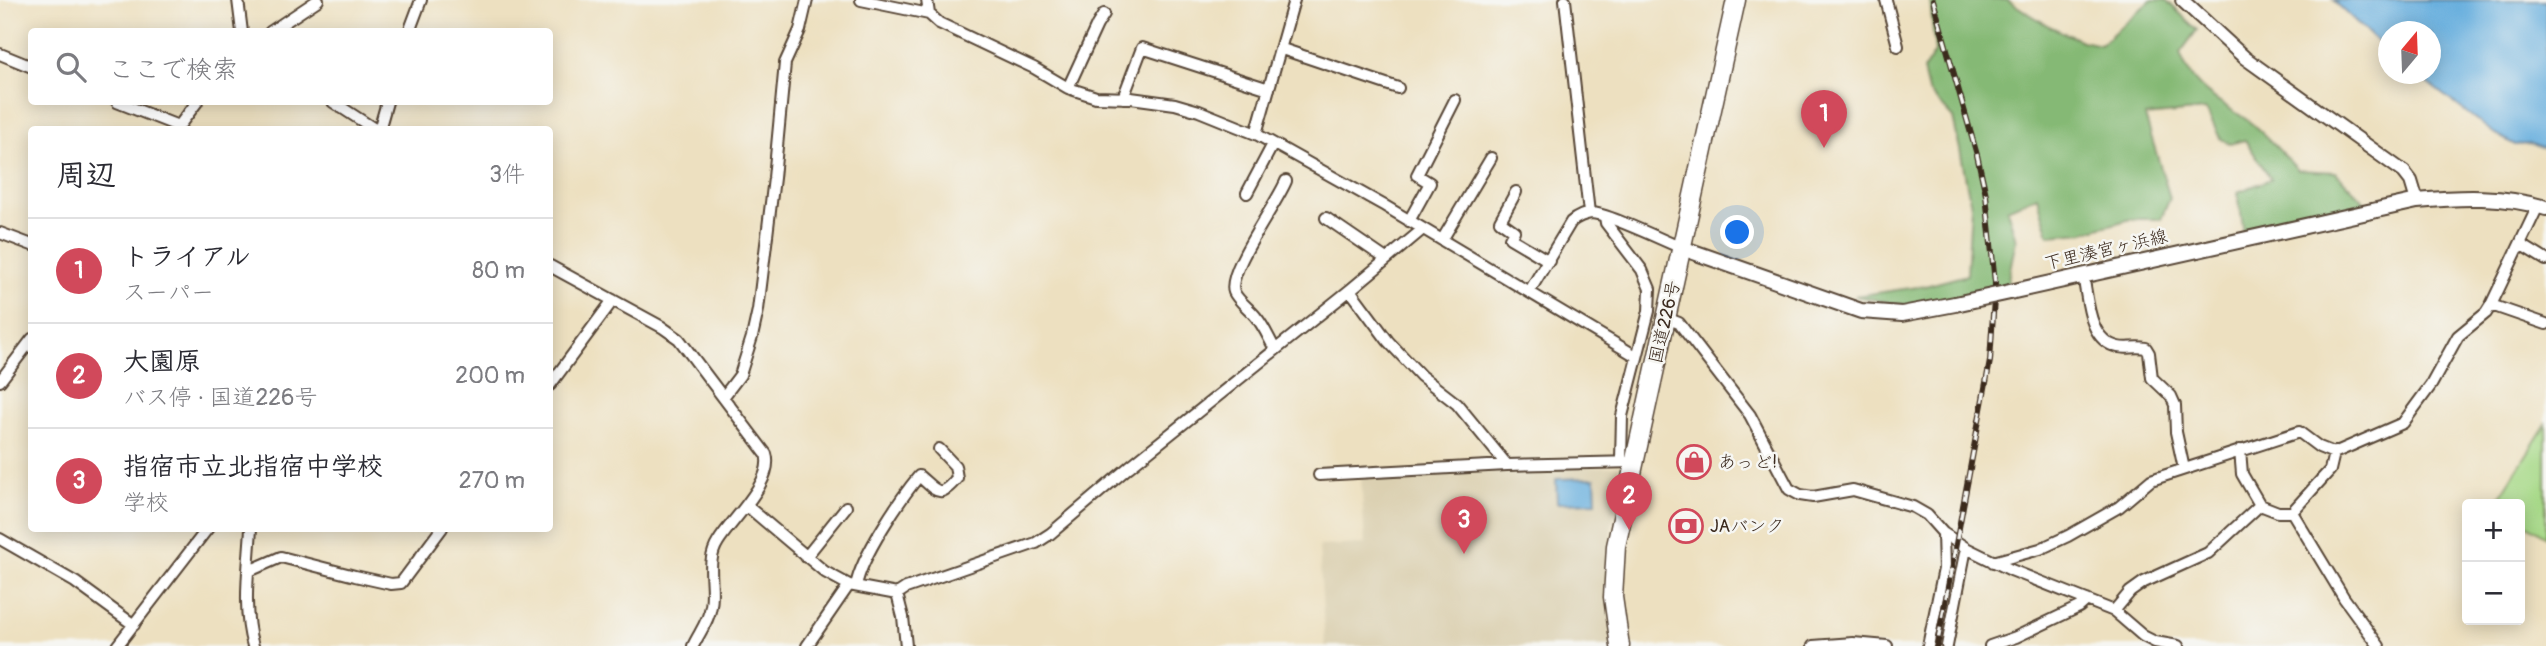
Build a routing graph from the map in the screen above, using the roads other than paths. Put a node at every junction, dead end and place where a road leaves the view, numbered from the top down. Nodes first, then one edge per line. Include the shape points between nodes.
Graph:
1 (238, 0) edge
2 (318, 0) edge
3 (421, 0) edge
4 (807, 0) edge
5 (861, 0) edge
6 (927, 0) edge
7 (1294, 0) edge
8 (1564, 0) edge
9 (1736, 0) edge
10 (1886, 0) edge
11 (2182, 0) edge
12 (929, 14) junction
13 (1104, 15) dead end
14 (242, 28) edge
15 (276, 28) edge
16 (410, 28) edge
17 (1898, 46) dead end
18 (1282, 49) junction
19 (0, 54) edge
20 (28, 65) edge
21 (1068, 88) junction
22 (1398, 88) dead end
23 (1269, 89) junction
24 (1123, 98) junction
25 (1455, 100) dead end
26 (124, 105) edge
27 (195, 105) edge
28 (338, 105) edge
29 (386, 105) edge
30 (172, 126) edge
31 (179, 126) edge
32 (371, 126) edge
33 (378, 126) edge
34 (1256, 134) junction
35 (1273, 144) junction
36 (1491, 158) dead end
37 (1286, 181) dead end
38 (1247, 192) dead end
39 (1516, 192) dead end
40 (2417, 201) junction
41 (2542, 207) edge
42 (1589, 213) junction
43 (1605, 217) junction
44 (1326, 218) dead end
45 (1409, 221) junction
46 (1423, 229) junction
47 (0, 233) edge
48 (1442, 240) junction
49 (28, 244) edge
50 (2520, 244) junction
51 (1682, 248) junction
52 (1386, 260) junction
53 (2546, 260) edge
54 (1549, 261) junction
55 (553, 268) edge
56 (2083, 275) junction
57 (1350, 290) junction
58 (1529, 292) junction
59 (613, 300) junction
60 (2491, 305) junction
61 (1666, 318) junction
62 (2546, 324) edge
63 (28, 345) edge
64 (1275, 349) junction
65 (1636, 356) junction
66 (0, 381) edge
67 (553, 381) edge
68 (724, 396) junction
69 (939, 449) dead end
70 (2240, 450) junction
71 (2334, 453) junction
72 (1627, 461) junction
73 (1507, 465) junction
74 (2184, 469) junction
75 (1319, 475) dead end
76 (2260, 505) junction
77 (747, 506) junction
78 (846, 507) dead end
79 (2292, 512) junction
80 (205, 532) edge
81 (251, 532) edge
82 (439, 532) edge
83 (1944, 533) junction
84 (0, 539) edge
85 (1966, 548) junction
86 (806, 557) junction
87 (1993, 562) junction
88 (249, 571) junction
89 (853, 586) junction
90 (897, 594) junction
91 (2087, 600) junction
92 (2114, 611) junction
93 (134, 625) junction
94 (117, 646) edge
95 (253, 646) edge
96 (693, 646) edge
97 (807, 646) edge
98 (906, 646) edge
99 (1620, 646) edge
100 (1813, 646) edge
101 (1887, 646) edge
102 (1928, 646) edge
103 (1947, 646) edge
104 (1990, 646) edge
105 (2178, 646) edge
106 (2379, 646) edge

1 - 14 street
2 - 15 street
3 - 16 street
4 - 68 street via 785,63 758,310 740,375
5 - 12 street
6 - 12 street
7 - 18 street
8 - 42 street
9 - 51 highway, 国道226号
10 - 17 street
11 - 40 street via 2255,65 2404,172
12 - 21 street
13 - 21 street
18 - 22 street
18 - 23 street
19 - 20 street
21 - 24 street via 1096,97
23 - 24 street via 1142,48
23 - 34 street
24 - 34 street via 1175,104
25 - 45 street via 1417,175 1430,183
26 - 30 street
27 - 31 street
28 - 32 street
29 - 33 street
34 - 35 street
35 - 38 street
35 - 45 street
36 - 48 street
37 - 64 street via 1233,281 1234,293 1257,318
39 - 54 street via 1500,221 1514,231 1510,238
40 - 41 main road, 下里湊宮ヶ浜線 via 2477,198
40 - 56 main road, 下里湊宮ヶ浜線
41 - 50 street
42 - 43 street
42 - 54 street via 1571,222
43 - 51 street
43 - 65 street via 1650,289
44 - 52 street
45 - 46 street
46 - 48 street
46 - 52 street
47 - 49 street
48 - 58 street
50 - 53 street
50 - 60 street
51 - 56 main road, 下里湊宮ヶ浜線, bridge via 1861,311 1902,314
51 - 61 highway, 国道226号
52 - 57 street
54 - 58 street
55 - 59 street
56 - 74 street via 2099,336 2114,346 2141,346 2149,353 2152,378 2175,405
57 - 64 street
57 - 73 street via 1388,341 1421,376 1457,404
58 - 65 street
59 - 67 street
59 - 68 street via 678,339
60 - 62 street
60 - 71 street via 2458,336 2403,423
61 - 72 highway, 国道226号
61 - 83 street via 1679,323 1749,415 1789,489 1813,497 1853,490 1871,494 1913,507
63 - 66 street
64 - 90 street via 1050,534
65 - 72 street via 1622,416
68 - 77 street via 768,460
69 - 89 street via 955,466 957,478 946,491 937,492 919,476 899,500
70 - 71 street via 2299,432
70 - 74 street
70 - 76 street via 2242,474
71 - 79 street via 2330,470
72 - 73 street
72 - 99 highway, 国道226号 via 1613,597
73 - 75 street
74 - 87 street via 2151,480 2119,507 2040,549
76 - 79 street
76 - 92 street via 2208,553 2144,582
77 - 86 street
77 - 96 street via 714,549 711,606
78 - 86 street
79 - 106 street
80 - 93 street
81 - 88 street
82 - 88 street via 401,583 281,557
83 - 85 street
83 - 102 street via 1944,569
84 - 93 street via 75,582
85 - 87 street
85 - 103 street
86 - 89 street
87 - 91 street
88 - 95 street
89 - 90 street
89 - 97 street
90 - 98 street
91 - 92 street
91 - 104 street
92 - 105 street via 2143,636
93 - 94 street
100 - 101 street via 1853,642

